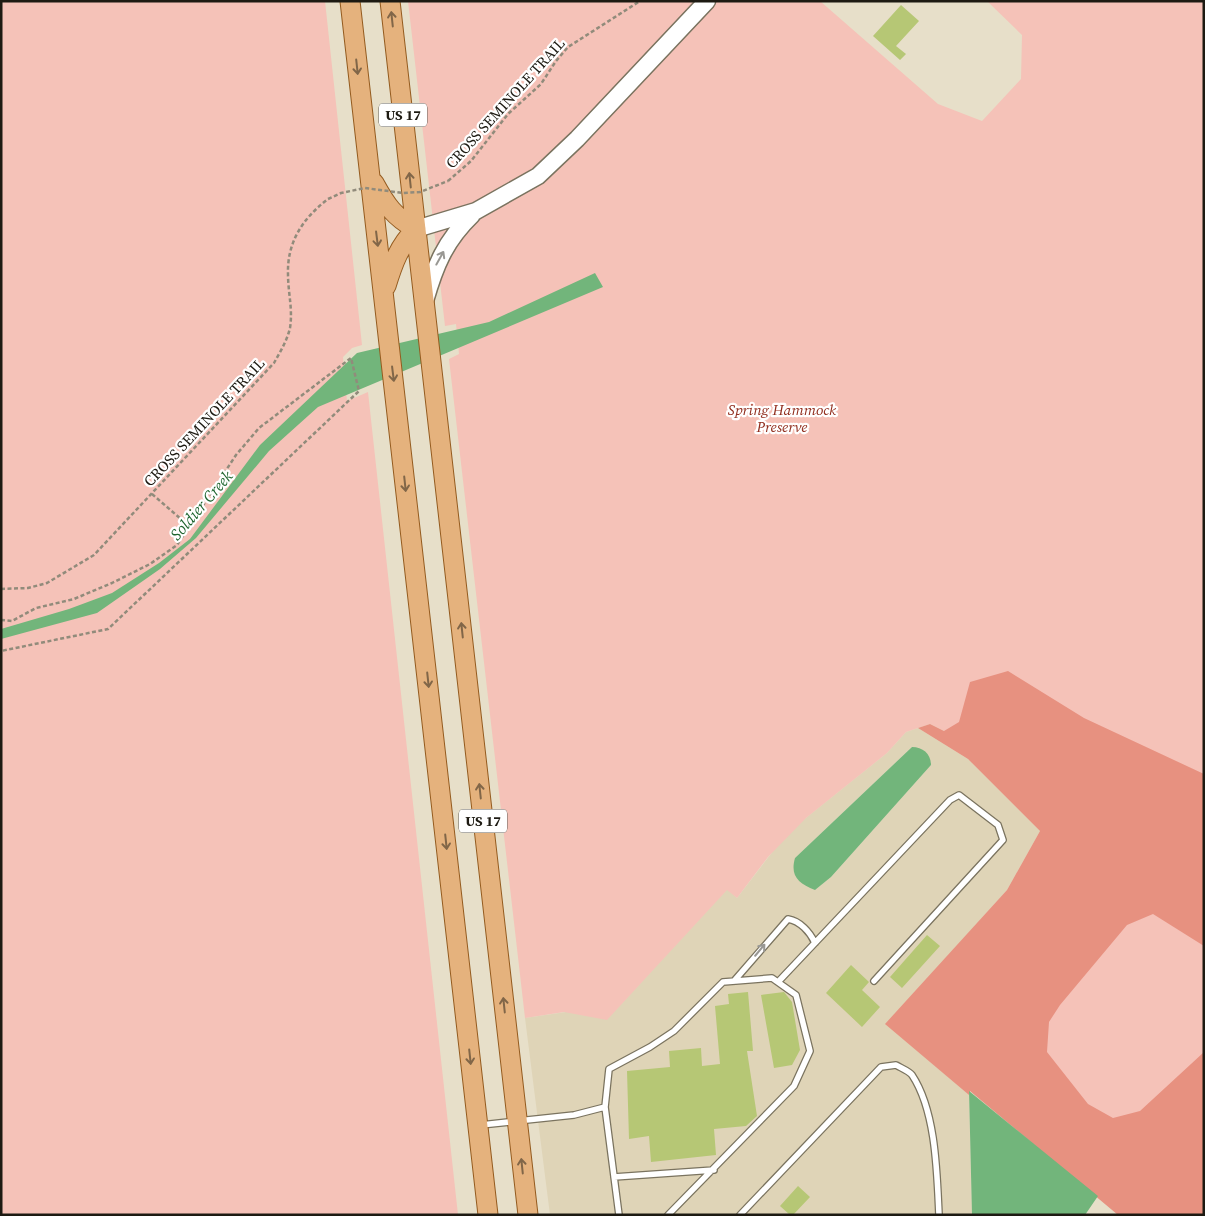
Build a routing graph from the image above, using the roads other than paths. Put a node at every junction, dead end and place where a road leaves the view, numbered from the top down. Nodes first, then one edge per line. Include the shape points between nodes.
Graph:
1 (350, 1) edge
2 (390, 1) edge
3 (707, 1) edge
4 (369, 173) junction
5 (476, 212) junction
6 (416, 229) junction
7 (384, 295) junction
8 (426, 313) junction
9 (815, 943) junction
10 (874, 980) dead end
11 (734, 981) junction
12 (778, 982) junction
13 (605, 1107) junction
14 (517, 1121) junction
15 (478, 1125) junction
16 (714, 1170) junction
17 (614, 1176) junction
18 (488, 1215) edge
19 (528, 1215) edge
20 (620, 1215) edge
21 (668, 1215) edge
22 (740, 1215) edge
23 (939, 1215) edge

1 -> 4 main road, US 17
6 -> 2 main road, US 17
3 - 5 street via 538,176
4 - 6 main road via 387,208 399,220
4 -> 7 main road, US 17
5 - 6 street
8 -> 5 street via 436,264 461,225
6 - 7 main road via 403,242 393,262
6 - 8 main road, US 17
7 -> 15 main road, US 17
14 -> 8 main road, US 17
9 - 10 lane via 950,800 959,795 998,825 1003,840
11 -> 9 lane via 788,919 795,920 812,935
9 - 12 lane
11 - 12 lane via 772,978
11 - 13 lane via 723,982 674,1031 609,1069
12 - 16 lane via 796,995 810,1051 794,1086
13 - 14 lane via 574,1115
13 - 17 lane
14 - 15 lane
19 -> 14 main road, US 17
15 - 18 main road, US 17
16 - 17 lane
16 - 21 lane
17 - 20 lane
22 - 23 lane via 881,1067 896,1065 911,1074 924,1104 936,1150

